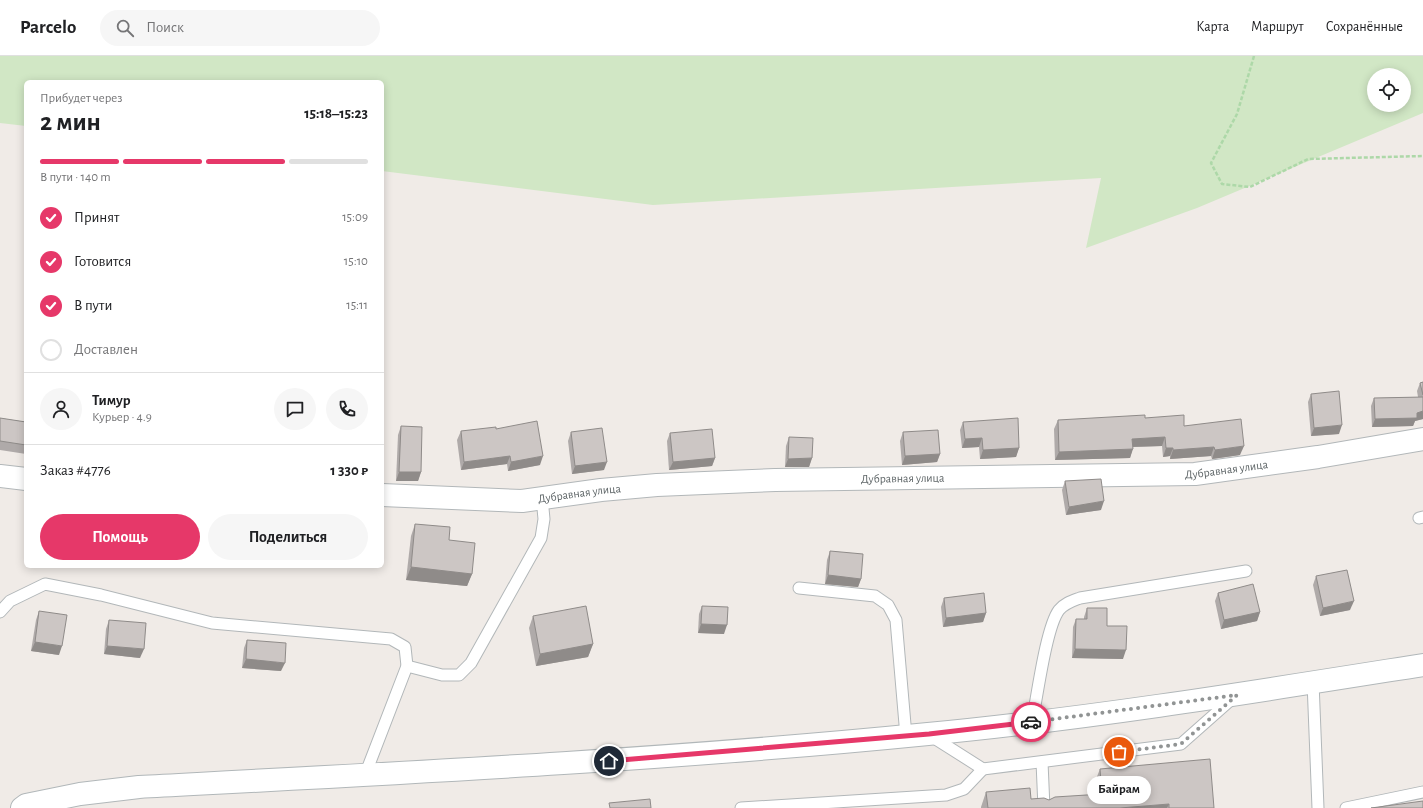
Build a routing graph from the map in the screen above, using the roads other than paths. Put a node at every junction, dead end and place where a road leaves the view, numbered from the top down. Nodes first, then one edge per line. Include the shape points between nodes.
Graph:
1 (1423, 440) edge
2 (0, 476) edge
3 (24, 479) edge
4 (384, 495) edge
5 (542, 498) junction
6 (1246, 571) dead end
7 (799, 588) dead end
8 (0, 612) edge
9 (1423, 665) edge
10 (407, 666) junction
11 (1313, 682) junction
12 (1237, 695) junction
13 (1032, 722) junction
14 (929, 734) junction
15 (906, 736) junction
16 (1042, 762) junction
17 (983, 769) junction
18 (365, 775) junction
19 (1423, 792) edge
20 (1352, 807) edge
21 (22, 808) edge
22 (740, 808) edge
23 (1044, 808) edge
24 (1318, 808) edge

1 - 5 main road, Дубравная улица via 1195,474 775,480 657,485
2 - 3 main road
4 - 5 main road, Дубравная улица via 522,501
5 - 10 lane via 544,519 541,538 471,663 459,675 442,675
6 - 13 lane via 1080,598 1067,603 1058,611 1049,636
7 - 15 lane via 875,596 888,605 896,620
8 - 10 lane via 10,601 45,584 102,595 212,623 391,639 404,647
9 - 11 main road
10 - 18 lane
11 - 12 main road
11 - 24 lane
12 - 13 main road
12 - 16 lane via 1181,744
13 - 14 main road
14 - 15 main road
14 - 17 lane
15 - 18 main road via 624,760
16 - 17 lane
16 - 23 lane
17 - 22 lane via 964,789 946,795
18 - 21 main road via 139,787 80,794
19 - 20 lane

